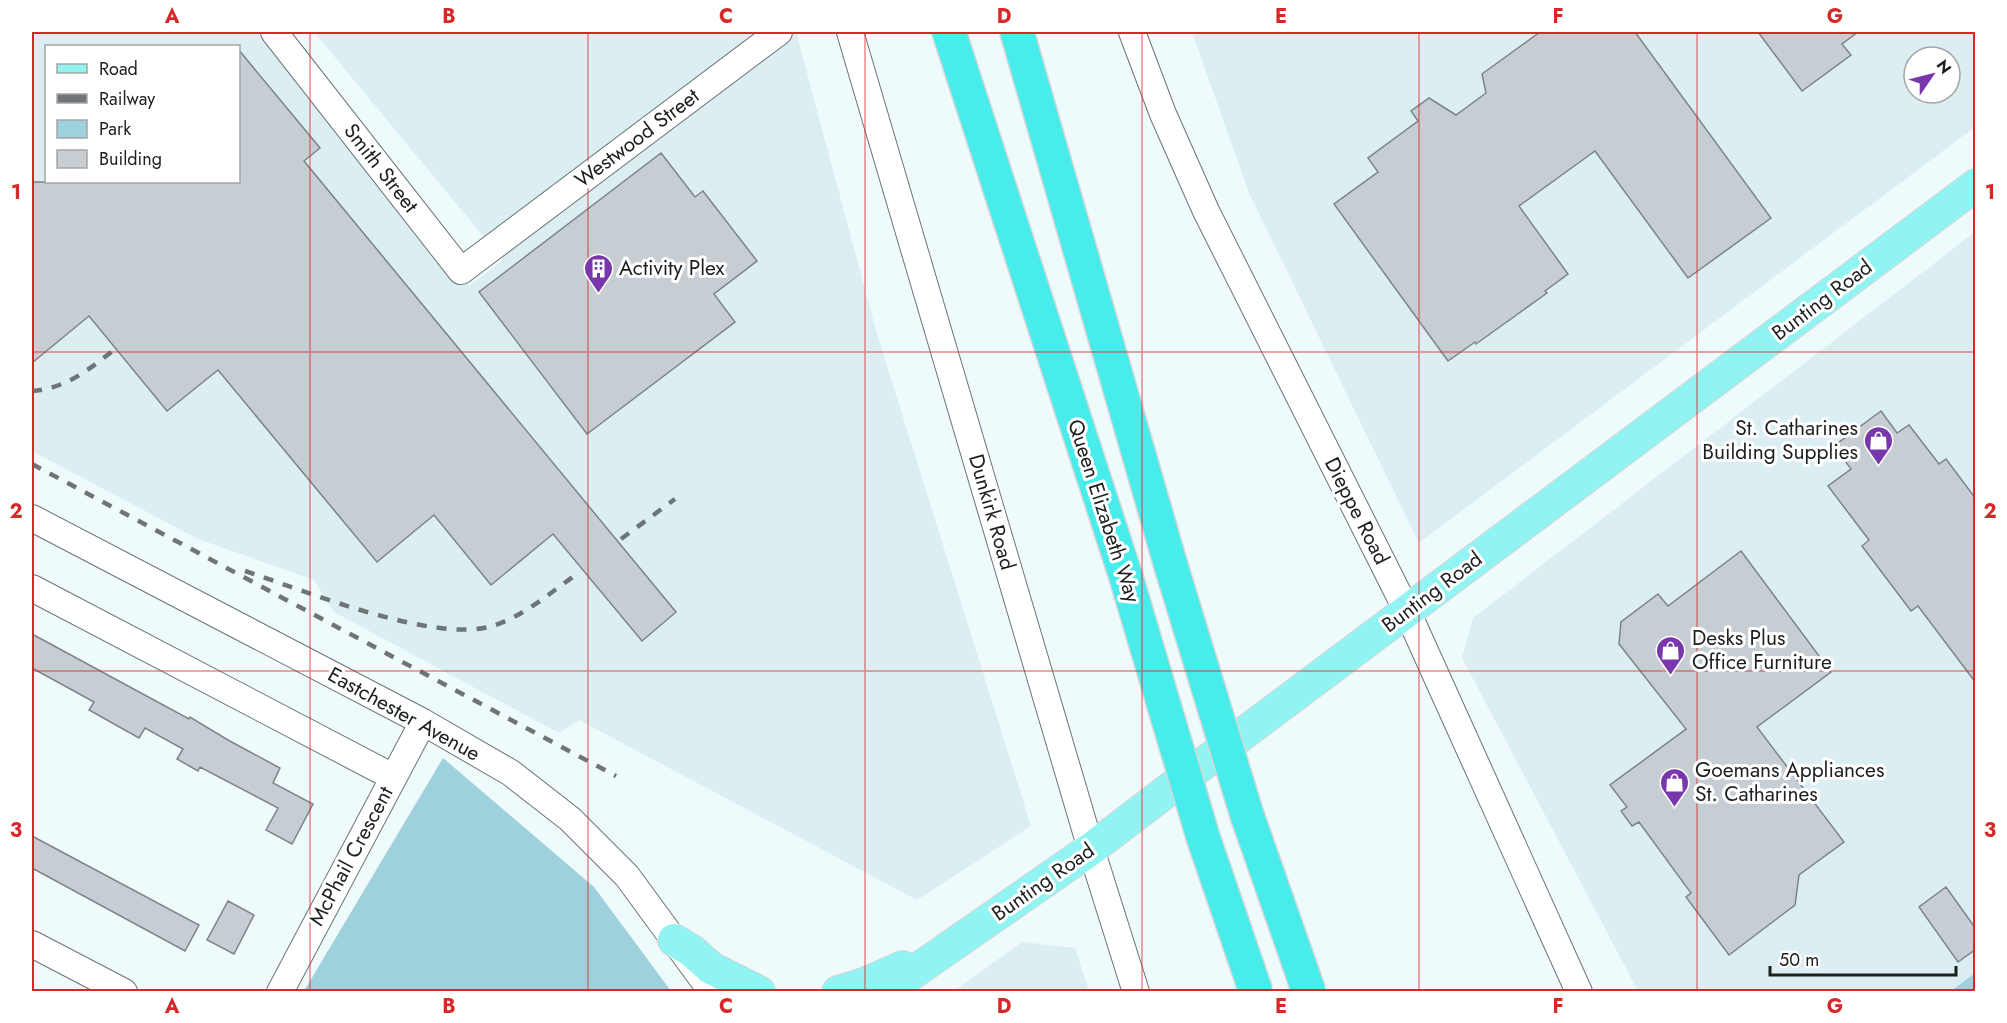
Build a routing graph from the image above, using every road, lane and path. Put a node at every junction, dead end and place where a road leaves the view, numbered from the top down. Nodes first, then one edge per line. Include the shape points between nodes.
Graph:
1 (274, 32) edge
2 (779, 32) edge
3 (850, 32) edge
4 (949, 32) edge
5 (1017, 32) edge
6 (1132, 32) edge
7 (1976, 185) edge
8 (495, 245) joint
9 (32, 518) edge
10 (32, 588) edge
11 (1407, 611) junction
12 (423, 722) junction
13 (393, 777) junction
14 (1091, 849) junction
15 (674, 940) junction
16 (32, 944) edge
17 (946, 950) junction
18 (124, 992) edge
19 (280, 992) edge
20 (712, 992) edge
21 (759, 992) edge
22 (838, 992) edge
23 (885, 992) edge
24 (1136, 992) edge
25 (1256, 992) edge
26 (1308, 992) edge
27 (1580, 992) edge

1 - 8 street, Smith Street via 461,271
2 - 8 street, Westwood Street
3 - 14 street, Dunkirk Road
4 - 25 highway, Queen Elizabeth Way, bridge via 1126,577 1203,837
5 - 26 highway, bridge via 1171,566 1247,815
6 - 11 street, Dieppe Road via 1206,211
7 - 11 main road, Bunting Road
9 - 12 street, Eastchester Avenue
10 - 13 street
11 - 14 main road, Bunting Road
11 - 27 street, Dieppe Road
12 - 13 street, McPhail Crescent
12 - 15 street, Eastchester Avenue via 511,773 570,819 627,876
13 - 19 street, McPhail Crescent
14 - 17 main road, Bunting Road
14 - 24 street, Dunkirk Road
15 - 20 street, Eastchester Avenue
15 - 21 main road via 711,968
16 - 18 street
17 - 22 main road
17 - 23 main road, Bunting Road

